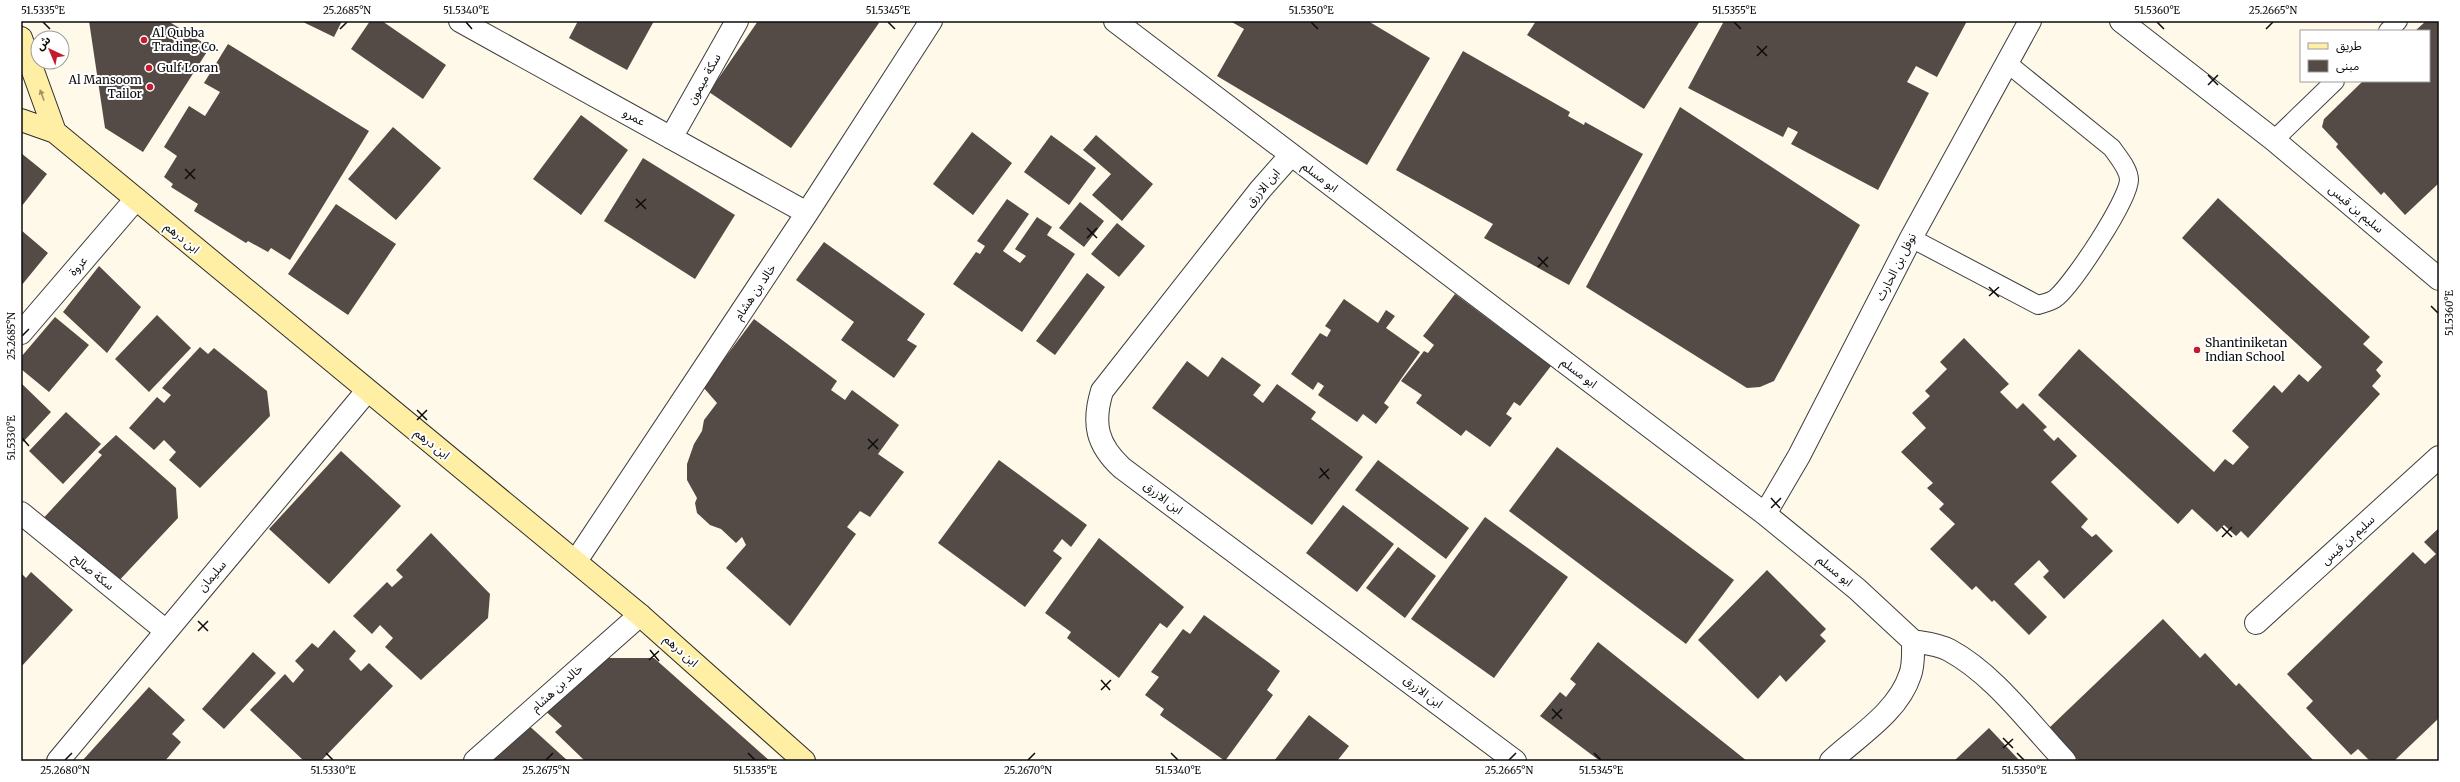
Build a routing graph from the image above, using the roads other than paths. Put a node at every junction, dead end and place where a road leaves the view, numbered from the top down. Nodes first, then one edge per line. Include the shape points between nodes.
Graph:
1 (460, 21) edge
2 (737, 21) edge
3 (931, 21) edge
4 (1115, 21) edge
5 (2030, 21) edge
6 (2121, 21) edge
7 (2398, 21) edge
8 (21, 24) edge
9 (2389, 30) edge
10 (21, 34) edge
11 (21, 38) edge
12 (2007, 63) junction
13 (2335, 82) edge
14 (21, 120) edge
15 (55, 132) junction
16 (671, 138) junction
17 (2274, 140) junction
18 (1290, 155) junction
19 (136, 199) junction
20 (807, 214) junction
21 (1911, 238) junction
22 (2439, 279) edge
23 (21, 333) edge
24 (367, 391) junction
25 (2439, 457) edge
26 (21, 514) edge
27 (1765, 514) junction
28 (576, 562) junction
29 (640, 615) junction
30 (2256, 623) dead end
31 (166, 631) junction
32 (1913, 641) junction
33 (58, 761) edge
34 (475, 761) edge
35 (804, 761) edge
36 (1515, 761) edge
37 (1831, 761) edge
38 (2065, 761) edge

1 - 16 street, عمرو
2 - 16 street, سكة ميمون
3 - 20 street, خالد بن هشام
4 - 18 street, ابو مسلم
5 - 12 street, نوفل بن الحارث
6 - 17 street, سليم بن قيس
7 - 9 lane
8 - 10 street
15 -> 11 street
12 - 21 street, نوفل بن الحارث
12 - 21 lane via 2112,148 2124,165 2129,180 2121,202 2091,254 2057,297 2038,305
13 - 17 lane
14 - 15 street, ابن درهم
15 - 19 street, ابن درهم
16 - 20 street, عمرو
17 - 22 street, سليم بن قيس
18 - 27 street, ابو مسلم
18 - 36 street, ابن الازرق via 1102,391 1096,425 1101,441 1110,456 1122,468
19 - 23 street, عروة
19 - 24 street, ابن درهم
20 - 28 street, خالد بن هشام
21 - 27 street, نوفل بن الحارث via 1799,456
24 - 28 street, ابن درهم
24 - 31 street, سليمان
25 - 30 street, سليم بن قيس
26 - 31 street, سكة صالح
27 - 32 street, ابو مسلم via 1857,589
28 - 29 street, ابن درهم
29 - 34 street, خالد بن هشام
29 - 35 street, ابن درهم
31 - 33 street, سليمان
32 - 37 street via 1911,674 1901,694 1871,726
32 - 38 street via 1932,643 1948,649 1980,672

